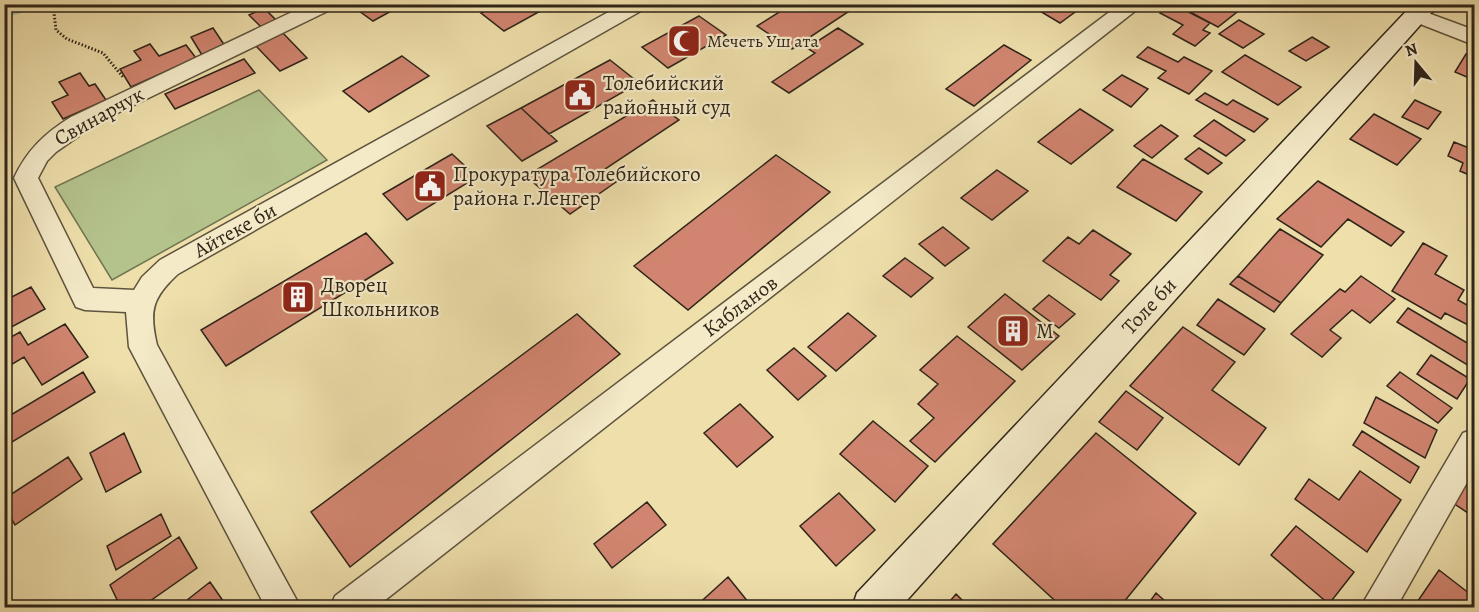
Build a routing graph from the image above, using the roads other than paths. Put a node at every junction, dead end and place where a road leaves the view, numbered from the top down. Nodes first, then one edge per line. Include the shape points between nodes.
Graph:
1 (327, 4) edge
2 (1134, 4) edge
3 (630, 6) edge
4 (1422, 10) edge
5 (1474, 38) edge
6 (30, 166) junction
7 (4, 170) edge
8 (141, 300) junction
9 (1474, 443) edge
10 (284, 608) edge
11 (346, 608) edge
12 (872, 608) edge
13 (1377, 608) edge

1 - 6 street, Свинарчук via 67,130 41,150
2 - 11 street, Кабланов
3 - 8 street, Айтеке би via 170,267 150,283
4 - 5 street
4 - 12 main road, Толе би
6 - 7 street
6 - 8 street via 26,178 85,299
8 - 10 street via 138,328 143,347
9 - 13 street

